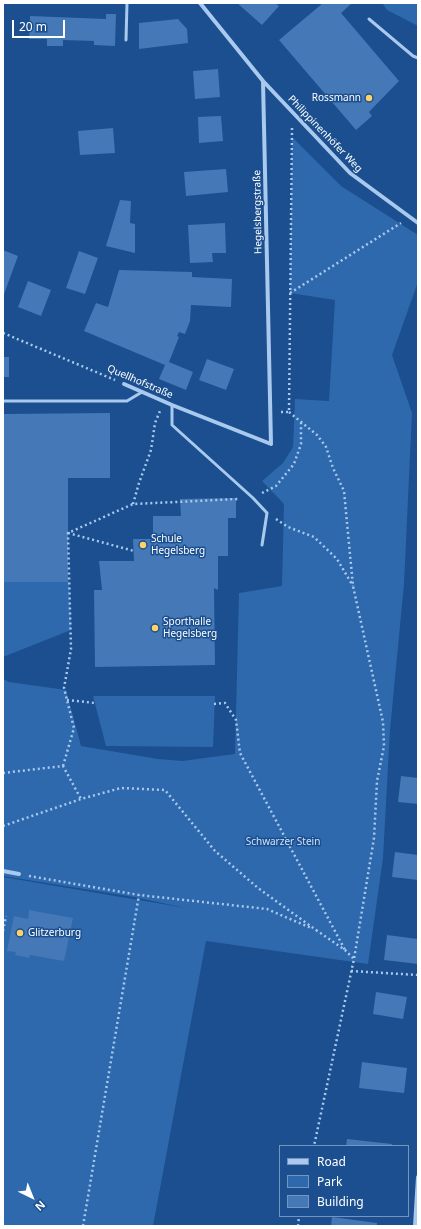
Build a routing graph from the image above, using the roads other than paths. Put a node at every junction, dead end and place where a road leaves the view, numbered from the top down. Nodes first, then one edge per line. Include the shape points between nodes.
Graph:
1 (127, 3) edge
2 (200, 3) edge
3 (369, 19) dead end
4 (126, 40) dead end
5 (418, 58) edge
6 (263, 81) junction
7 (418, 222) edge
8 (124, 384) road end
9 (142, 392) junction
10 (3, 401) edge
11 (172, 405) junction
12 (271, 444) joint
13 (262, 545) dead end
14 (3, 871) edge
15 (19, 874) road end
16 (418, 1177) edge
17 (415, 1226) edge

1 - 4 lane
2 - 6 street
3 - 5 lane
6 - 7 street, Philippinenhöfer Weg via 350,173
6 - 12 street, Hegelsbergstraße
8 - 9 street, Quellhofstraße
9 - 10 lane via 127,401
9 - 11 street, Quellhofstraße
11 - 12 street, Quellhofstraße
11 - 13 lane via 172,425 267,513
14 - 15 street
16 - 17 street

